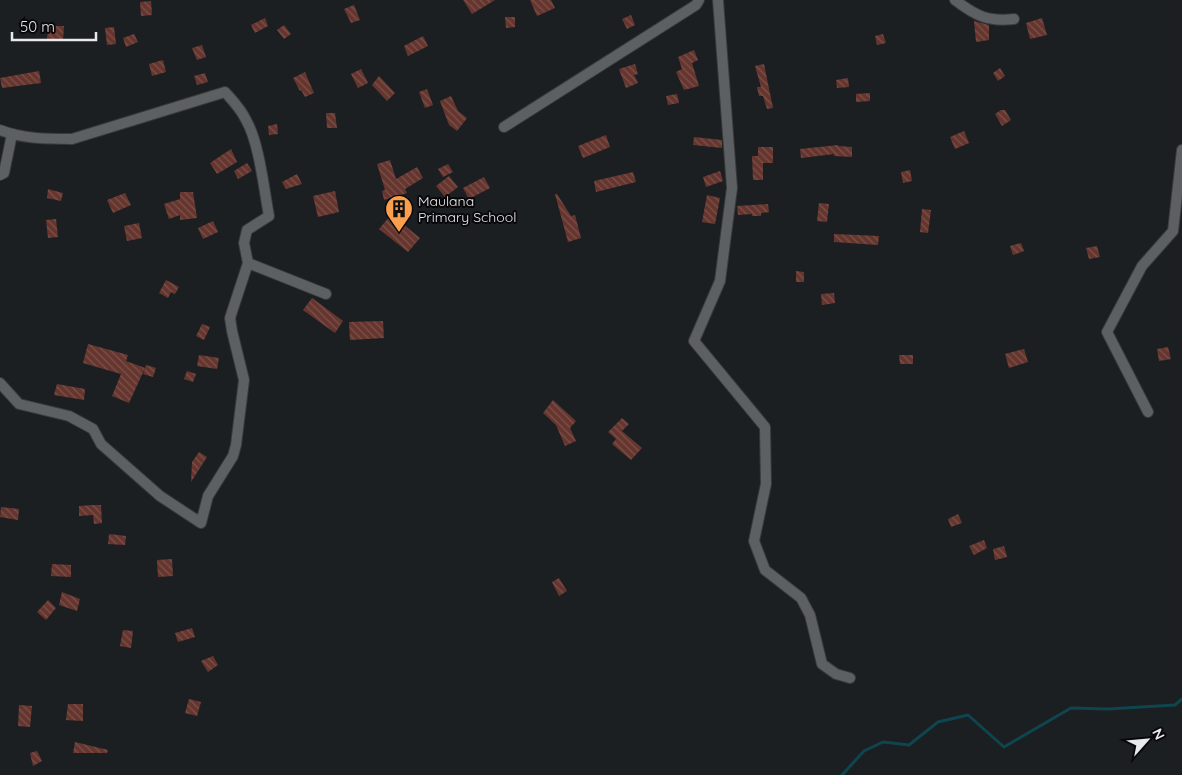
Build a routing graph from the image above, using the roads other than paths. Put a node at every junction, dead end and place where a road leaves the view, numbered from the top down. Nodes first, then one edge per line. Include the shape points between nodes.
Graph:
1 (699, 0) edge
2 (718, 0) edge
3 (954, 0) edge
4 (1014, 18) dead end
5 (504, 127) dead end
6 (0, 130) edge
7 (12, 134) junction
8 (1182, 150) edge
9 (0, 175) edge
10 (248, 263) junction
11 (326, 294) dead end
12 (0, 384) edge
13 (1148, 412) dead end
14 (850, 678) dead end

1 - 5 street via 696,5
2 - 14 street via 732,188 720,281 694,341 765,427 766,484 754,541 765,570 801,598 810,615 822,664 836,674
3 - 4 street via 971,13 997,21
6 - 7 street
7 - 9 street via 4,172
7 - 10 street via 72,139 225,92 247,121 253,136 269,216 247,230 244,243
8 - 13 street via 1173,231 1142,266 1106,332
10 - 11 street
10 - 12 street via 230,318 244,380 236,445 233,456 208,496 201,523 160,496 101,444 94,429 69,416 18,404

